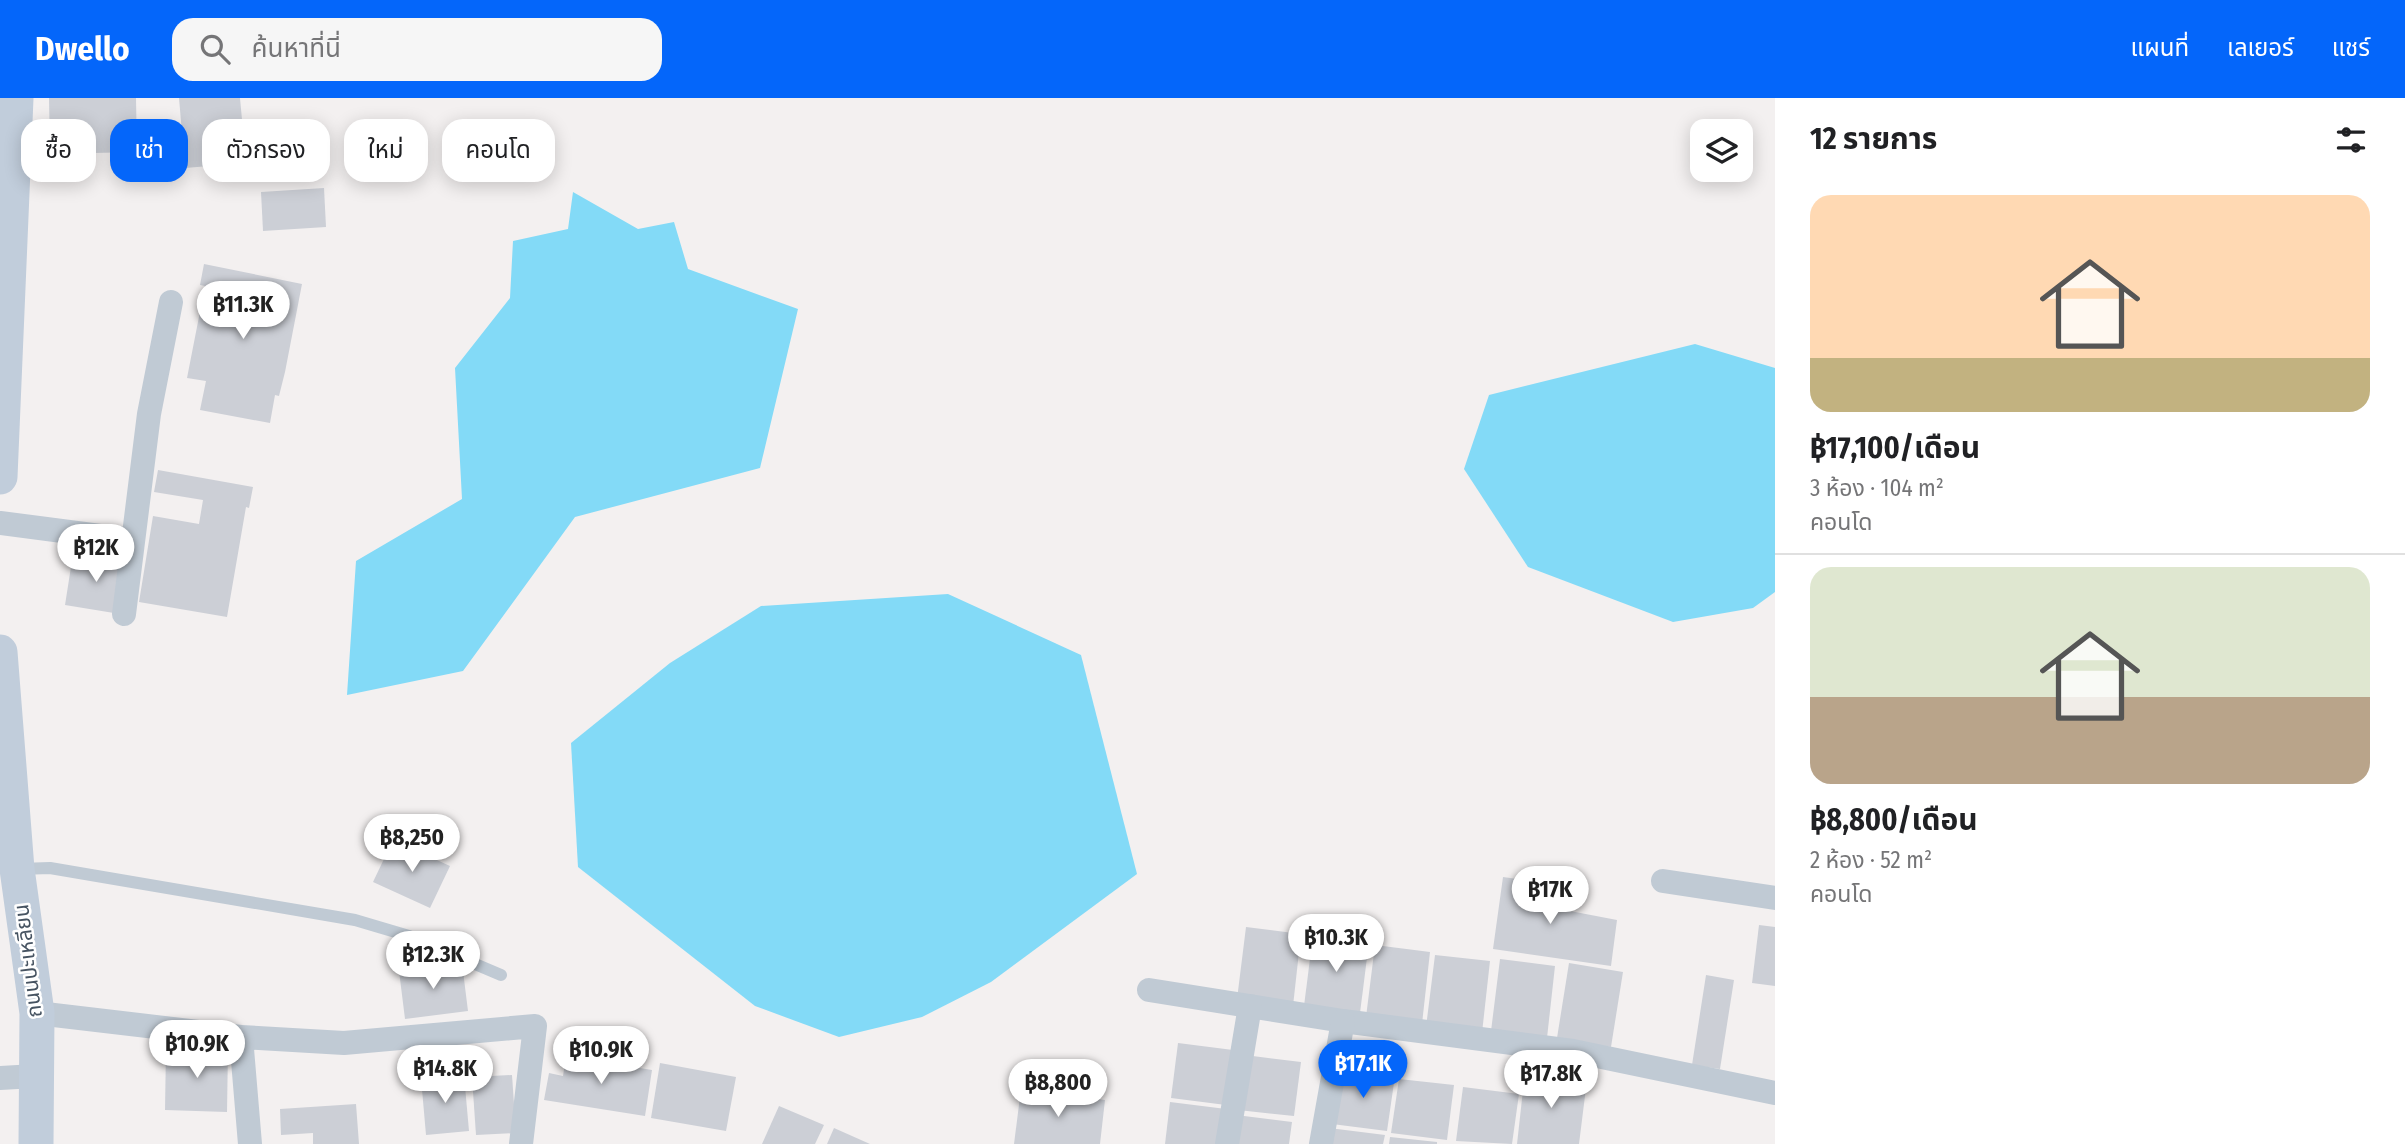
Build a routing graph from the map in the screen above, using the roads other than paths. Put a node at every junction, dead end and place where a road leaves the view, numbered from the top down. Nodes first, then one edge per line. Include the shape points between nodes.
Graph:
1 (16, 98) edge
2 (171, 302) dead end
3 (0, 477) edge
4 (0, 523) edge
5 (131, 540) junction
6 (124, 614) dead end
7 (0, 652) edge
8 (17, 869) junction
9 (1663, 881) dead end
10 (1775, 898) edge
11 (501, 975) dead end
12 (1149, 989) dead end
13 (1250, 1006) junction
14 (37, 1013) junction
15 (1342, 1021) junction
16 (241, 1037) junction
17 (36, 1076) junction
18 (0, 1078) edge
19 (1775, 1093) edge
20 (36, 1144) edge
21 (250, 1144) edge
22 (521, 1144) edge
23 (1227, 1144) edge
24 (1321, 1144) edge

1 - 3 street
2 - 5 street
4 - 5 street
5 - 6 street
7 - 8 street, ถนนปะเหลียน
8 - 11 lane via 50,868 355,920 409,936
8 - 14 street, ถนนปะเหลียน
9 - 10 street
12 - 13 street
13 - 15 street
13 - 23 street
14 - 16 street
14 - 17 street, ถนนปะเหลียน
15 - 19 street via 1573,1051
15 - 24 street
16 - 21 street
16 - 22 street via 344,1043 535,1026
17 - 18 street
17 - 20 street, ถนนปะเหลียน

